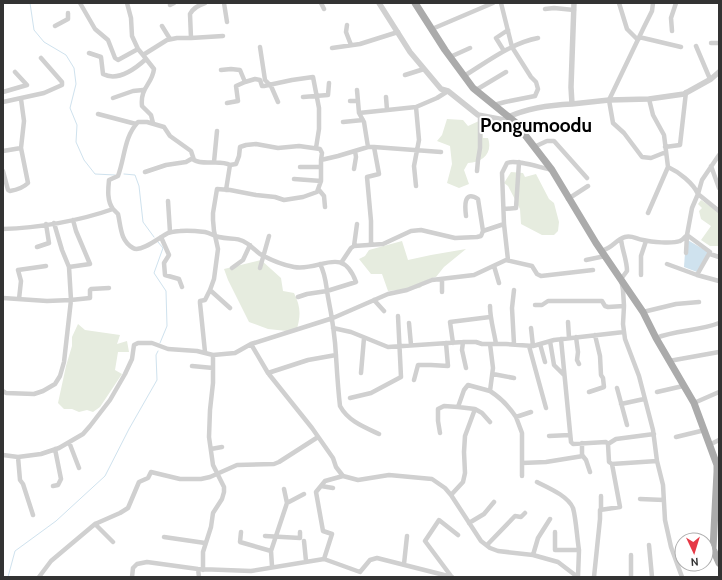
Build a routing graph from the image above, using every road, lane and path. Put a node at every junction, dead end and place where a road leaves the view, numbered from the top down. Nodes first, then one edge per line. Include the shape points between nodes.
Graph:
1 (80, 3) edge
2 (127, 3) edge
3 (205, 3) edge
4 (224, 3) edge
5 (321, 3) edge
6 (379, 3) edge
7 (414, 3) edge
8 (493, 3) edge
9 (501, 3) edge
10 (574, 3) edge
11 (618, 3) edge
12 (654, 3) edge
13 (676, 3) edge
14 (199, 4) edge
15 (324, 9) dead end
16 (545, 9) dead end
17 (574, 10) junction
18 (68, 13) dead end
19 (227, 22) dead end
20 (347, 25) dead end
21 (55, 26) dead end
22 (162, 26) dead end
23 (432, 29) junction
24 (508, 30) junction
25 (672, 31) dead end
26 (398, 32) junction
27 (223, 36) dead end
28 (191, 38) junction
29 (538, 38) dead end
30 (639, 38) junction
31 (170, 39) junction
32 (719, 42) edge
33 (711, 43) dead end
34 (351, 45) junction
35 (696, 46) dead end
36 (260, 47) dead end
37 (512, 47) junction
38 (681, 47) dead end
39 (332, 48) dead end
40 (470, 48) dead end
41 (138, 50) junction
42 (504, 51) junction
43 (89, 53) dead end
44 (144, 57) junction
45 (450, 57) junction
46 (42, 58) dead end
47 (424, 68) junction
48 (221, 70) dead end
49 (15, 72) dead end
50 (506, 72) dead end
51 (719, 72) edge
52 (405, 75) dead end
53 (464, 76) junction
54 (710, 79) junction
55 (245, 82) junction
56 (329, 83) dead end
57 (271, 86) junction
58 (143, 90) junction
59 (357, 90) dead end
60 (476, 90) junction
61 (448, 91) junction
62 (3, 92) edge
63 (686, 92) junction
64 (317, 96) junction
65 (303, 97) dead end
66 (386, 97) dead end
67 (21, 98) junction
68 (113, 98) dead end
69 (649, 99) junction
70 (609, 100) junction
71 (350, 101) dead end
72 (358, 101) junction
73 (3, 102) edge
74 (278, 102) dead end
75 (227, 103) dead end
76 (572, 104) junction
77 (494, 106) junction
78 (416, 107) junction
79 (387, 110) junction
80 (98, 114) dead end
81 (359, 114) junction
82 (480, 116) junction
83 (508, 117) junction
84 (363, 120) junction
85 (343, 122) dead end
86 (515, 122) junction
87 (136, 124) junction
88 (152, 124) junction
89 (217, 131) dead end
90 (368, 147) junction
91 (374, 147) junction
92 (534, 147) junction
93 (21, 148) junction
94 (316, 148) junction
95 (666, 149) junction
96 (416, 150) junction
97 (3, 151) edge
98 (355, 151) junction
99 (441, 152) dead end
100 (719, 154) edge
101 (194, 158) junction
102 (321, 160) junction
103 (214, 162) junction
104 (519, 162) junction
105 (230, 165) junction
106 (300, 166) dead end
107 (711, 166) junction
108 (322, 167) junction
109 (668, 167) junction
110 (354, 169) dead end
111 (552, 170) junction
112 (3, 171) edge
113 (477, 171) dead end
114 (146, 172) dead end
115 (587, 178) dead end
116 (294, 179) dead end
117 (321, 181) junction
118 (416, 186) dead end
119 (588, 186) dead end
120 (719, 188) edge
121 (226, 190) junction
122 (319, 190) junction
123 (698, 194) junction
124 (568, 199) junction
125 (168, 201) dead end
126 (325, 207) dead end
127 (113, 209) junction
128 (504, 209) junction
129 (719, 211) edge
130 (648, 213) dead end
131 (466, 216) dead end
132 (73, 220) junction
133 (54, 223) junction
134 (46, 224) junction
135 (357, 224) dead end
136 (504, 224) junction
137 (3, 229) edge
138 (483, 231) junction
139 (170, 232) junction
140 (688, 235) junction
141 (215, 236) junction
142 (269, 236) dead end
143 (161, 237) junction
144 (621, 239) junction
145 (646, 241) junction
146 (371, 244) junction
147 (250, 246) junction
148 (354, 246) junction
149 (37, 247) dead end
150 (686, 253) dead end
151 (603, 254) junction
152 (710, 254) junction
153 (264, 256) junction
154 (719, 257) edge
155 (508, 260) junction
156 (586, 260) dead end
157 (320, 264) junction
158 (341, 264) junction
159 (667, 264) dead end
160 (46, 266) dead end
161 (494, 266) junction
162 (69, 267) junction
163 (232, 268) dead end
164 (260, 268) dead end
165 (593, 270) dead end
166 (641, 275) dead end
167 (697, 275) junction
168 (442, 279) junction
169 (621, 279) junction
170 (719, 281) edge
171 (499, 283) dead end
172 (182, 287) dead end
173 (109, 288) dead end
174 (210, 290) junction
175 (327, 290) junction
176 (514, 290) dead end
177 (442, 292) dead end
178 (298, 297) dead end
179 (3, 298) edge
180 (19, 299) junction
181 (71, 300) junction
182 (374, 300) junction
183 (699, 302) dead end
184 (534, 305) dead end
185 (490, 306) dead end
186 (624, 306) junction
187 (230, 308) dead end
188 (384, 311) dead end
189 (643, 312) junction
190 (398, 316) dead end
191 (490, 317) junction
192 (333, 318) junction
193 (568, 322) dead end
194 (719, 322) edge
195 (409, 323) dead end
196 (333, 328) junction
197 (531, 328) dead end
198 (624, 332) junction
199 (595, 335) junction
200 (576, 337) junction
201 (364, 338) junction
202 (569, 338) junction
203 (656, 338) junction
204 (561, 339) junction
205 (550, 341) junction
206 (463, 342) junction
207 (446, 343) junction
208 (452, 343) junction
209 (251, 344) junction
210 (493, 344) junction
211 (514, 344) junction
212 (540, 344) junction
213 (399, 346) junction
214 (411, 346) junction
215 (531, 346) junction
216 (205, 352) junction
217 (719, 352) edge
218 (213, 355) junction
219 (336, 355) junction
220 (669, 360) junction
221 (545, 362) dead end
222 (579, 364) dead end
223 (192, 366) dead end
224 (213, 368) junction
225 (466, 368) dead end
226 (268, 373) junction
227 (361, 373) dead end
228 (493, 374) junction
229 (564, 375) junction
230 (514, 378) dead end
231 (414, 380) dead end
232 (683, 386) junction
233 (617, 388) dead end
234 (490, 390) junction
235 (3, 391) edge
236 (589, 392) dead end
237 (657, 392) dead end
238 (719, 392) edge
239 (350, 398) dead end
240 (644, 399) junction
241 (694, 403) junction
242 (622, 404) junction
243 (458, 407) junction
244 (546, 408) dead end
245 (475, 410) junction
246 (531, 412) dead end
247 (516, 417) junction
248 (490, 422) dead end
249 (627, 425) dead end
250 (705, 430) junction
251 (440, 433) dead end
252 (379, 434) dead end
253 (654, 434) junction
254 (570, 435) junction
255 (549, 436) dead end
256 (318, 437) junction
257 (676, 437) dead end
258 (719, 440) edge
259 (69, 442) junction
260 (582, 443) junction
261 (608, 444) junction
262 (709, 445) junction
263 (222, 447) dead end
264 (55, 449) junction
265 (211, 449) junction
266 (3, 455) edge
267 (583, 456) junction
268 (18, 457) junction
269 (657, 461) junction
270 (522, 463) junction
271 (612, 464) junction
272 (79, 468) dead end
273 (590, 472) dead end
274 (217, 474) junction
275 (343, 476) junction
276 (522, 476) dead end
277 (537, 482) dead end
278 (53, 486) dead end
279 (321, 486) junction
280 (333, 488) dead end
281 (284, 489) dead end
282 (304, 494) dead end
283 (451, 495) junction
284 (601, 496) dead end
285 (640, 499) dead end
286 (664, 500) junction
287 (287, 502) junction
288 (494, 502) dead end
289 (601, 510) junction
290 (525, 514) dead end
291 (33, 515) dead end
292 (550, 519) dead end
293 (470, 523) junction
294 (95, 524) junction
295 (716, 530) edge
296 (241, 532) dead end
297 (300, 532) dead end
298 (555, 532) dead end
299 (458, 535) dead end
300 (265, 536) dead end
301 (407, 536) dead end
302 (164, 537) dead end
303 (276, 538) junction
304 (304, 541) dead end
305 (113, 542) dead end
306 (205, 543) junction
307 (716, 544) edge
308 (487, 545) junction
309 (649, 545) dead end
310 (271, 550) junction
311 (578, 550) junction
312 (631, 555) dead end
313 (533, 556) junction
314 (324, 559) junction
315 (306, 561) junction
316 (719, 563) edge
317 (404, 564) junction
318 (272, 566) junction
319 (200, 569) junction
320 (578, 576) edge
321 (39, 577) edge
322 (132, 577) edge
323 (199, 577) edge
324 (452, 577) edge
325 (594, 577) edge
326 (631, 577) edge
327 (652, 577) edge
328 (682, 577) edge

1 - 41 street via 95,30 108,40 115,58 118,60
2 - 41 street via 131,33
3 - 14 street
4 - 19 street
5 - 15 street
6 - 26 street
7 - 23 main road
8 - 23 street
9 - 24 street
10 - 17 street
11 - 30 street via 627,29
12 - 30 street
13 - 25 street via 671,18
14 - 28 street via 190,14
16 - 17 street
17 - 76 street
18 - 21 street via 68,19
20 - 34 street via 346,32
22 - 31 street
23 - 45 main road
24 - 37 street
24 - 42 street via 496,38
26 - 34 street
26 - 47 street
27 - 28 street
28 - 31 street
29 - 37 street
30 - 38 street
30 - 70 street
31 - 44 street
32 - 33 street
34 - 39 street
35 - 54 street
36 - 57 street via 263,74
37 - 42 street
37 - 77 street via 536,82 537,94 534,97
40 - 45 street
41 - 44 street
42 - 53 street
43 - 44 street via 101,58 103,74 109,77 127,73
44 - 58 street via 154,69
45 - 53 main road
46 - 67 street via 62,85 44,93
47 - 52 street
47 - 61 street via 441,89
48 - 55 street via 240,70
49 - 62 street via 27,85
50 - 60 street
51 - 54 street
53 - 60 main road
54 - 63 street
55 - 57 street via 258,79 262,86
55 - 75 street via 236,86 238,101
56 - 64 street via 328,95
57 - 64 street via 313,78
57 - 74 street
58 - 68 street
58 - 88 street via 142,106 151,115
59 - 72 street
60 - 77 main road
61 - 78 street
61 - 82 street
63 - 69 street
63 - 95 street via 680,145
64 - 65 street
64 - 94 street via 320,118
66 - 79 street
67 - 73 street
67 - 93 street via 24,121
69 - 70 street
69 - 95 street via 653,115 664,135
70 - 76 street
70 - 95 street via 613,123 642,157 651,158
71 - 72 street
72 - 81 street
76 - 83 street via 522,111
77 - 83 main road
78 - 79 street
78 - 96 street via 419,140
79 - 81 street
80 - 87 street
81 - 84 street
82 - 86 street
82 - 113 street
83 - 86 main road
84 - 85 street
84 - 90 street
86 - 92 main road
87 - 88 street via 141,121
87 - 127 street via 125,145 118,176 109,180 108,199
88 - 101 street via 164,127 170,136 191,151
89 - 103 street
90 - 91 street
90 - 98 street
91 - 96 street
91 - 146 street via 379,174 367,177
92 - 111 main road
92 - 115 street via 547,141 554,141
93 - 97 street
93 - 112 street via 28,183 10,191
94 - 102 street via 321,151
94 - 105 street via 246,145 240,147 236,164
95 - 109 street
96 - 99 street
96 - 118 street
98 - 102 street
98 - 110 street
100 - 107 street
101 - 103 street via 198,162
101 - 114 street
102 - 108 street
103 - 105 street via 225,162
104 - 111 street
104 - 128 street via 516,208
104 - 128 street via 510,161 502,172
105 - 121 street
106 - 108 street
107 - 120 street
107 - 123 street via 702,180
108 - 117 street
109 - 123 street via 696,189
109 - 130 street
111 - 124 main road
116 - 117 street
117 - 122 street
119 - 124 street
121 - 122 street via 274,196 284,200 310,195
121 - 141 street via 217,189 213,213
122 - 126 street via 324,196
123 - 129 street
123 - 140 street via 692,208
124 - 151 main road
125 - 139 street
127 - 132 street
127 - 143 street via 118,214 120,232 134,249 140,250
128 - 136 street
131 - 138 street via 466,200 474,196 478,199
132 - 133 street
132 - 162 street via 90,264
133 - 134 street
133 - 162 street
134 - 137 street
134 - 149 street via 49,243
135 - 148 street
136 - 138 street
136 - 155 street
138 - 146 street via 477,238 455,238 421,230 411,231 383,244
139 - 141 street via 205,232
139 - 143 street
140 - 145 street via 679,241
140 - 150 street
140 - 152 street via 710,251
141 - 147 street via 233,237
141 - 174 street via 218,249
142 - 153 street
143 - 172 street via 169,255 164,263 165,275 179,279
144 - 145 street via 633,236
144 - 151 street
144 - 169 street via 627,271
145 - 166 street via 641,256
146 - 148 street
147 - 153 street
147 - 163 street via 243,260
148 - 158 street
151 - 156 street
151 - 169 main road
152 - 154 street
152 - 167 street
153 - 157 street via 294,267 306,268
153 - 164 street
155 - 161 street
155 - 165 street via 532,266 541,276
157 - 158 street
157 - 175 street via 326,278
158 - 175 street via 348,268 356,282
159 - 167 street
160 - 180 street via 18,270 21,281
161 - 168 street via 474,275
161 - 171 street
162 - 181 street
167 - 170 street
168 - 177 street
168 - 182 street
169 - 186 street
169 - 189 main road
173 - 181 street via 91,289 90,298
174 - 187 street
174 - 216 street via 205,300 200,301
175 - 178 street
175 - 192 street
176 - 211 street
179 - 180 street
180 - 181 street
181 - 235 street via 64,362 55,384 34,394
182 - 188 street
182 - 192 street
183 - 189 street
184 - 186 street via 542,305 548,301 572,300 602,301 608,307
185 - 191 street
186 - 198 street
189 - 203 main road
190 - 213 street
191 - 208 street via 450,322
191 - 210 street via 493,323
192 - 196 street
192 - 209 street
193 - 202 street
194 - 203 street via 709,327
195 - 214 street
196 - 201 street
196 - 219 street
197 - 215 street
198 - 199 street
198 - 240 street
199 - 200 street
199 - 236 street via 604,387
200 - 202 street
200 - 222 street
201 - 213 street via 388,348
201 - 227 street
202 - 204 street
203 - 220 main road
204 - 205 street
204 - 229 street
205 - 212 street
205 - 229 street via 554,365
206 - 208 street
206 - 210 street
206 - 225 street
207 - 208 street
207 - 214 street
207 - 231 street via 448,366 418,365
209 - 218 street via 235,353
209 - 226 street
210 - 211 street
210 - 228 street
211 - 215 street
212 - 215 street
212 - 221 street
213 - 214 street
213 - 239 street via 401,377 371,393
215 - 244 street
216 - 218 street
216 - 259 street via 168,350 152,343 134,345 130,364 110,400 87,430
217 - 220 street
218 - 224 street
219 - 226 street via 308,360
219 - 252 street via 340,406 352,421
220 - 232 main road
223 - 224 street
224 - 265 street via 209,437
226 - 256 street
228 - 230 street
228 - 234 street
229 - 254 street
232 - 237 street
232 - 241 main road
233 - 242 street
234 - 243 street via 468,385
234 - 247 street via 501,397
238 - 241 street
240 - 242 street
240 - 253 street
241 - 250 main road
242 - 249 street
243 - 245 street
243 - 251 street via 444,406 438,409
245 - 248 street via 482,412
245 - 283 street via 465,436 466,473 461,486
246 - 247 street
247 - 270 street via 522,433
250 - 257 street
250 - 262 main road
253 - 261 street via 616,438
253 - 269 street
254 - 255 street
254 - 260 street via 573,444
256 - 274 street via 279,462 237,465
256 - 275 street
258 - 262 street
259 - 264 street
259 - 272 street
260 - 261 street
260 - 267 street
261 - 271 street via 609,462
262 - 295 main road via 717,472
263 - 265 street
264 - 268 street
264 - 278 street via 61,479 58,485
265 - 274 street via 213,466
266 - 268 street
267 - 270 street
267 - 273 street
268 - 291 street via 19,478
269 - 271 street
269 - 286 street
270 - 276 street
271 - 289 street via 620,507
274 - 294 street via 201,479 180,479 151,472 148,478 139,482 128,508
274 - 306 street via 224,492 213,513
275 - 279 street via 324,481
275 - 283 street via 358,480 389,475 432,479
277 - 311 street via 555,491 573,508
279 - 280 street
279 - 314 street via 316,492 323,531 332,534
281 - 287 street
282 - 287 street
283 - 293 street
284 - 289 street
285 - 286 street
286 - 328 street via 671,547
287 - 303 street
288 - 293 street via 484,514
289 - 325 street
290 - 308 street via 521,517 515,516
292 - 313 street via 538,538
293 - 308 street via 481,541
294 - 305 street
294 - 321 street via 51,560
295 - 307 main road
296 - 310 street via 240,542
297 - 303 street via 300,538
298 - 311 street via 555,550
299 - 324 street via 439,520 425,540
300 - 303 street
301 - 317 street
302 - 306 street
303 - 310 street
304 - 315 street
306 - 319 street
307 - 316 main road via 713,549
308 - 313 street via 498,551
309 - 327 street
310 - 318 street
311 - 320 street
312 - 326 street
313 - 320 street via 558,562
314 - 315 street
314 - 317 street via 360,572 370,560 377,558
315 - 318 street
317 - 324 street
318 - 319 street via 251,570
319 - 322 street via 147,562 137,564 133,568
319 - 323 street

